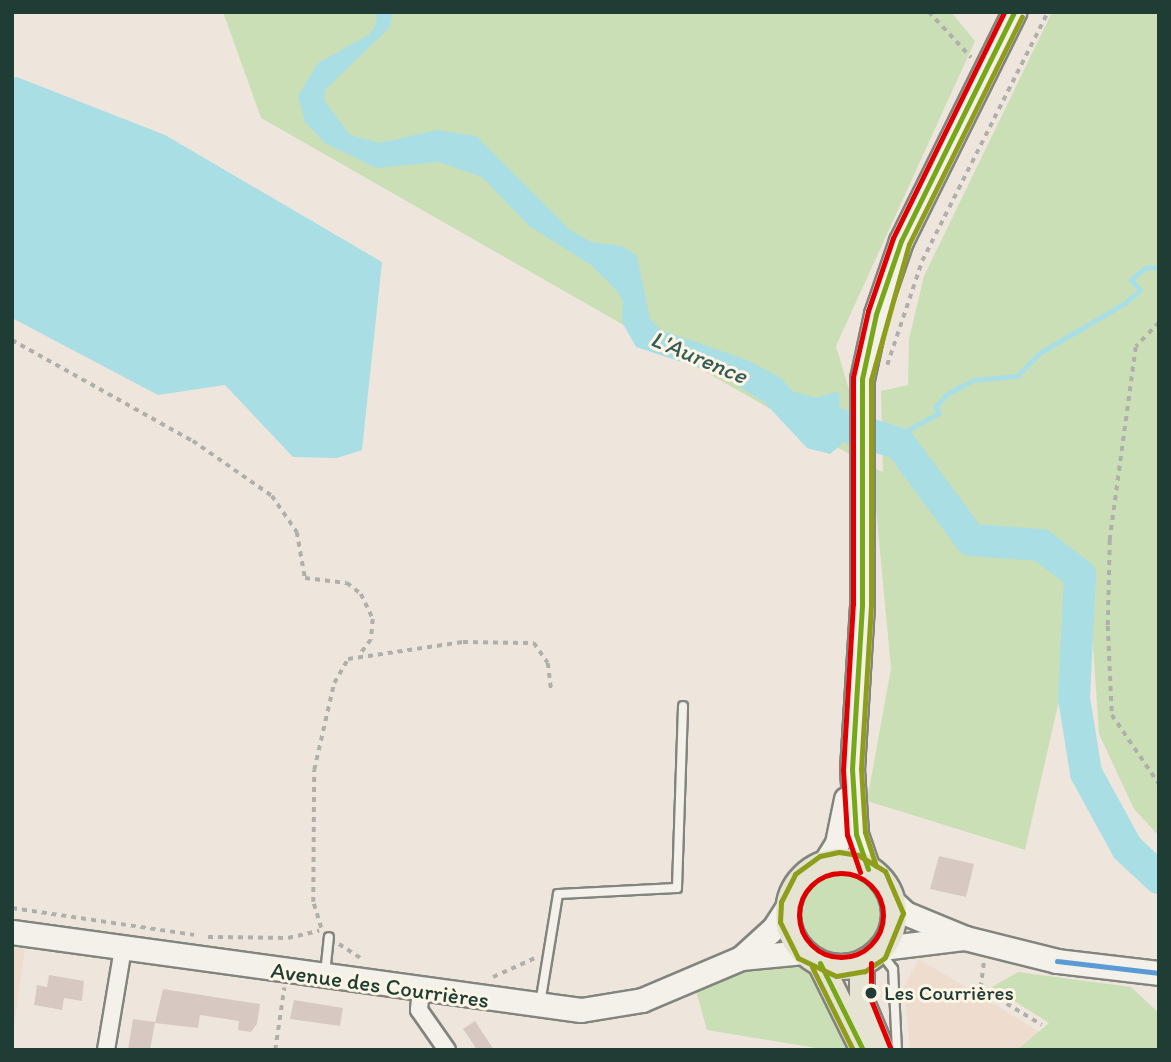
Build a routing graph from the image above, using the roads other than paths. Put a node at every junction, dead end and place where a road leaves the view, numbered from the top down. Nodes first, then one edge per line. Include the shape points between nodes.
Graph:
1 (1014, 12) edge
2 (683, 706) dead end
3 (852, 769) junction
4 (824, 864) junction
5 (868, 869) junction
6 (892, 901) junction
7 (789, 905) junction
8 (12, 932) edge
9 (329, 937) road end
10 (976, 941) junction
11 (123, 948) junction
12 (874, 954) junction
13 (741, 958) junction
14 (812, 958) junction
15 (1159, 973) edge
16 (324, 977) junction
17 (421, 990) junction
18 (539, 1007) junction
19 (106, 1050) edge
20 (447, 1050) edge
21 (863, 1050) edge
22 (882, 1050) edge
23 (897, 1050) edge

1 - 3 main road via 901,241 879,303 861,388 862,604
2 - 18 lane via 677,888 558,894
3 - 4 main road via 837,843
3 - 5 main road via 856,834
4 - 5 main road via 839,861
4 - 7 main road via 800,880
5 - 6 main road
6 - 10 main road via 905,913
6 - 12 main road via 893,925
7 - 13 main road, Avenue des Courrières via 775,928
7 - 14 main road via 791,930
8 - 11 main road, Avenue des Courrières
9 - 16 lane
10 - 12 main road
10 - 15 main road via 1104,969
11 - 16 main road, Avenue des Courrières
11 - 19 street
12 - 14 main road
12 - 22 main road via 862,1002
12 - 23 lane via 891,960
13 - 14 main road, Avenue des Courrières
13 - 18 main road, Avenue des Courrières via 642,1000 581,1010
14 - 21 main road
16 - 17 main road, Avenue des Courrières
17 - 18 main road, Avenue des Courrières
17 - 20 street via 419,1010

